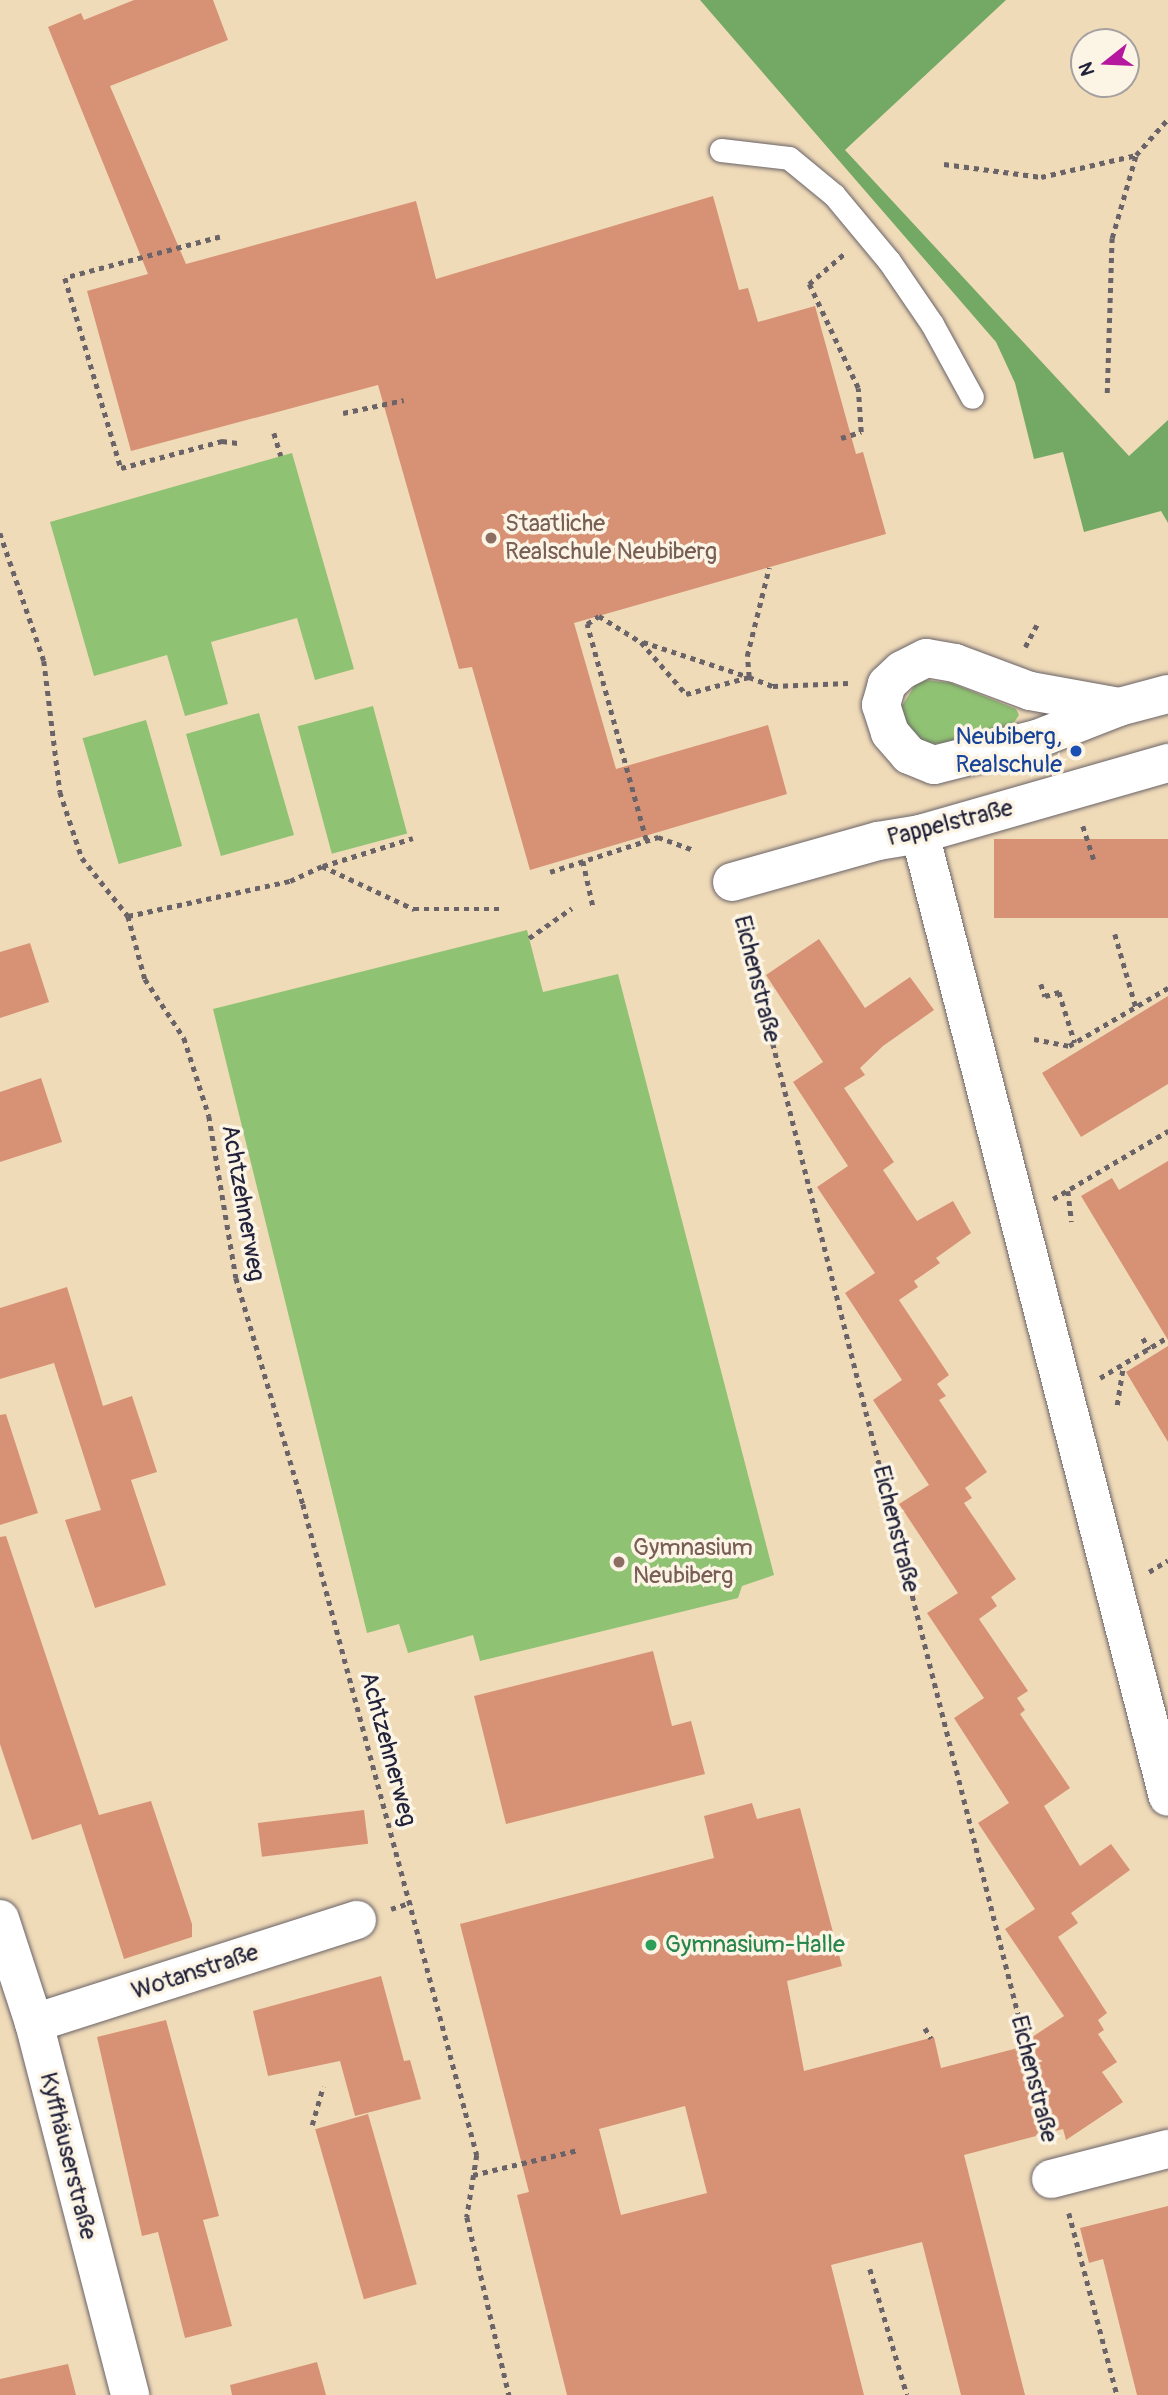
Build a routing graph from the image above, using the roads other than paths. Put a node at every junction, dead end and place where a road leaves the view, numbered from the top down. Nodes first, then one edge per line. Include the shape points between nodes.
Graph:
1 (721, 150) dead end
2 (972, 397) dead end
3 (1168, 694) edge
4 (1119, 707) junction
5 (1168, 763) edge
6 (920, 834) junction
7 (732, 882) road end
8 (1168, 1797) edge
9 (0, 1919) edge
10 (357, 1920) dead end
11 (10, 1984) edge
12 (34, 2024) junction
13 (1168, 2149) edge
14 (1055, 2177) road end
15 (130, 2395) edge

1 - 2 lane via 789,158 834,195 932,324
3 - 4 street
4 - 4 street via 1030,691 955,663 926,658 887,684 881,705 890,733 909,755 934,765 1037,739
5 - 6 street, Pappelstraße
6 - 7 street, Pappelstraße via 878,841
6 - 8 street
9 - 11 street, Kyffhäuserstraße
10 - 12 street, Wotanstraße
11 - 12 street, Kyffhäuserstraße
12 - 15 street, Kyffhäuserstraße
13 - 14 street, Eichenstraße

